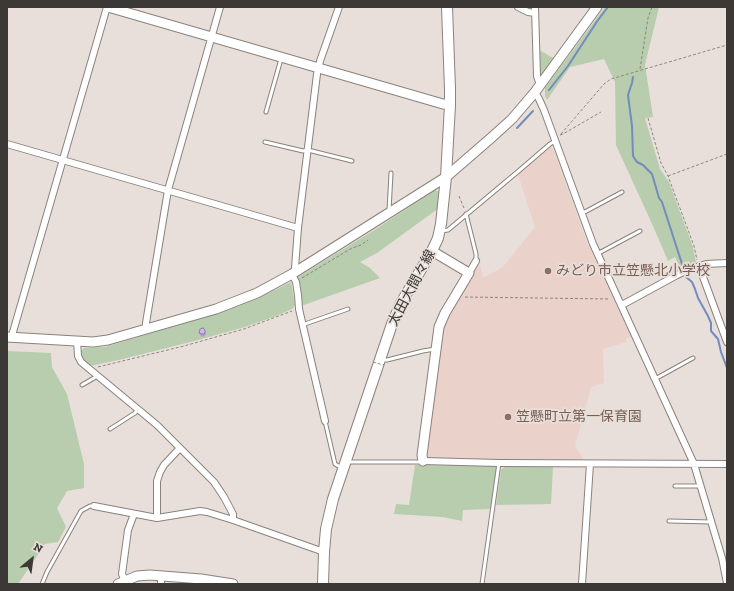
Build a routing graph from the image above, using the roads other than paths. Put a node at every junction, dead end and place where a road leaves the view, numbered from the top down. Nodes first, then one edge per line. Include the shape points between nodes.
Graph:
1 (107, 7) edge
2 (220, 7) edge
3 (338, 7) edge
4 (447, 7) edge
5 (518, 7) edge
6 (597, 7) edge
7 (535, 10) edge
8 (211, 36) junction
9 (282, 57) junction
10 (318, 68) junction
11 (538, 88) junction
12 (450, 105) junction
13 (266, 112) dead end
14 (556, 137) junction
15 (265, 142) dead end
16 (7, 144) edge
17 (308, 150) junction
18 (62, 160) junction
19 (352, 161) dead end
20 (391, 173) dead end
21 (446, 177) junction
22 (168, 190) junction
23 (622, 192) dead end
24 (389, 212) junction
25 (466, 214) junction
26 (581, 214) junction
27 (298, 228) junction
28 (640, 231) dead end
29 (439, 232) junction
30 (432, 251) junction
31 (597, 254) junction
32 (476, 262) joint
33 (727, 263) edge
34 (699, 266) junction
35 (469, 273) junction
36 (296, 274) junction
37 (622, 305) junction
38 (348, 309) dead end
39 (302, 325) junction
40 (146, 329) junction
41 (10, 337) edge
42 (77, 341) junction
43 (727, 342) edge
44 (435, 349) junction
45 (693, 358) dead end
46 (379, 362) junction
47 (95, 373) junction
48 (655, 379) junction
49 (82, 384) dead end
50 (138, 409) junction
51 (325, 421) joint
52 (110, 429) dead end
53 (180, 448) junction
54 (423, 462) junction
55 (499, 463) junction
56 (344, 464) junction
57 (590, 464) junction
58 (694, 464) junction
59 (727, 464) edge
60 (675, 486) dead end
61 (701, 486) junction
62 (94, 506) joint
63 (134, 514) junction
64 (157, 518) junction
65 (233, 520) junction
66 (669, 521) dead end
67 (712, 522) junction
68 (324, 552) junction
69 (161, 580) edge
70 (121, 582) edge
71 (727, 583) edge
72 (42, 584) edge
73 (228, 584) edge
74 (324, 584) edge
75 (482, 584) edge
76 (582, 584) edge

1 - 8 street
1 - 18 street
2 - 8 street
3 - 10 street
4 - 12 main road, 太田大間々線
5 - 7 street via 528,12
6 - 11 street
7 - 11 street
8 - 9 street
8 - 22 street
9 - 10 street
9 - 13 lane
10 - 12 street
10 - 17 street
11 - 14 street
11 - 21 street via 502,128
12 - 21 main road, 太田大間々線
14 - 25 lane
14 - 26 street
15 - 17 lane
16 - 18 street
17 - 19 lane
17 - 27 street
18 - 22 street
18 - 41 street
20 - 24 lane
21 - 24 street
21 - 29 main road, 太田大間々線
22 - 27 street
22 - 40 street
23 - 26 lane
24 - 36 street
25 - 29 lane via 448,230
25 - 32 lane
26 - 31 street
27 - 36 street
28 - 31 lane
29 - 30 main road, 太田大間々線
30 - 35 street
30 - 46 main road, 太田大間々線 via 393,319
31 - 37 street
32 - 35 street
33 - 34 street
34 - 37 street via 678,274
34 - 43 street
35 - 44 street via 441,320
36 - 39 street
36 - 40 street via 257,293
37 - 48 street
38 - 39 lane
39 - 51 street
40 - 42 street via 100,342
41 - 42 street
42 - 47 street via 79,359
44 - 46 lane
44 - 54 street
45 - 48 lane
46 - 56 main road, 太田大間々線
47 - 49 lane via 94,378
47 - 50 street
48 - 58 street
50 - 52 lane
50 - 53 street
51 - 56 lane via 335,464 339,467
53 - 64 street via 164,465 157,481
53 - 65 street via 214,482 230,508
54 - 55 street
54 - 56 lane
55 - 57 street
55 - 75 lane
56 - 68 main road, 太田大間々線 via 330,509
57 - 58 street
57 - 76 street
58 - 59 street
58 - 61 street
60 - 61 lane
61 - 67 street
62 - 63 street
62 - 72 lane via 81,511
63 - 64 street
63 - 70 street via 128,530
64 - 65 street via 200,511
65 - 68 street
66 - 67 lane
67 - 71 street
68 - 74 main road, 太田大間々線
69 - 70 street via 142,575
69 - 73 street via 201,579

